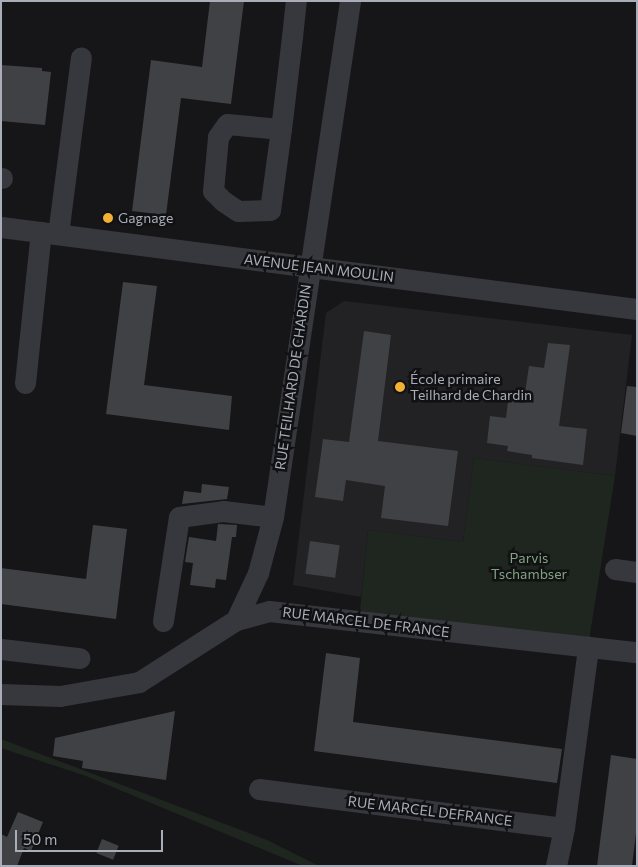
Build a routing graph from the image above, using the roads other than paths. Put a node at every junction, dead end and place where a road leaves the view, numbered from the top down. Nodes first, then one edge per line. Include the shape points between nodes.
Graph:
1 (296, 1) edge
2 (350, 1) edge
3 (81, 57) dead end
4 (280, 129) junction
5 (1, 227) edge
6 (50, 233) junction
7 (310, 266) junction
8 (637, 310) edge
9 (25, 383) dead end
10 (273, 517) junction
11 (615, 569) dead end
12 (637, 572) edge
13 (258, 573) junction
14 (269, 611) junction
15 (236, 620) junction
16 (163, 621) dead end
17 (588, 647) junction
18 (1, 648) edge
19 (637, 652) edge
20 (78, 658) dead end
21 (1, 694) edge
22 (259, 789) dead end
23 (564, 828) junction
24 (556, 866) edge

1 - 4 street
2 - 7 street, RUE TEILHARD DE CHARDIN
3 - 6 street
4 - 4 street via 270,210 238,210 212,191 218,137 227,124
5 - 6 street, AVENUE JEAN MOULIN
6 - 7 street, AVENUE JEAN MOULIN
6 - 9 street
7 - 8 street, AVENUE JEAN MOULIN
7 - 10 street, RUE TEILHARD DE CHARDIN
10 - 13 street, RUE TEILHARD DE CHARDIN
10 - 16 street via 223,510 179,517
11 - 12 street
13 - 14 street
13 - 15 street, RUE TEILHARD DE CHARDIN
14 - 15 street, RUE MARCEL DE FRANCE
14 - 17 street, RUE MARCEL DE FRANCE
15 - 21 street, RUE MARCEL DE FRANCE via 139,682 60,696
17 - 19 street
17 - 23 street
18 - 20 street
22 - 23 street, RUE MARCEL DEFRANCE
23 - 24 street

